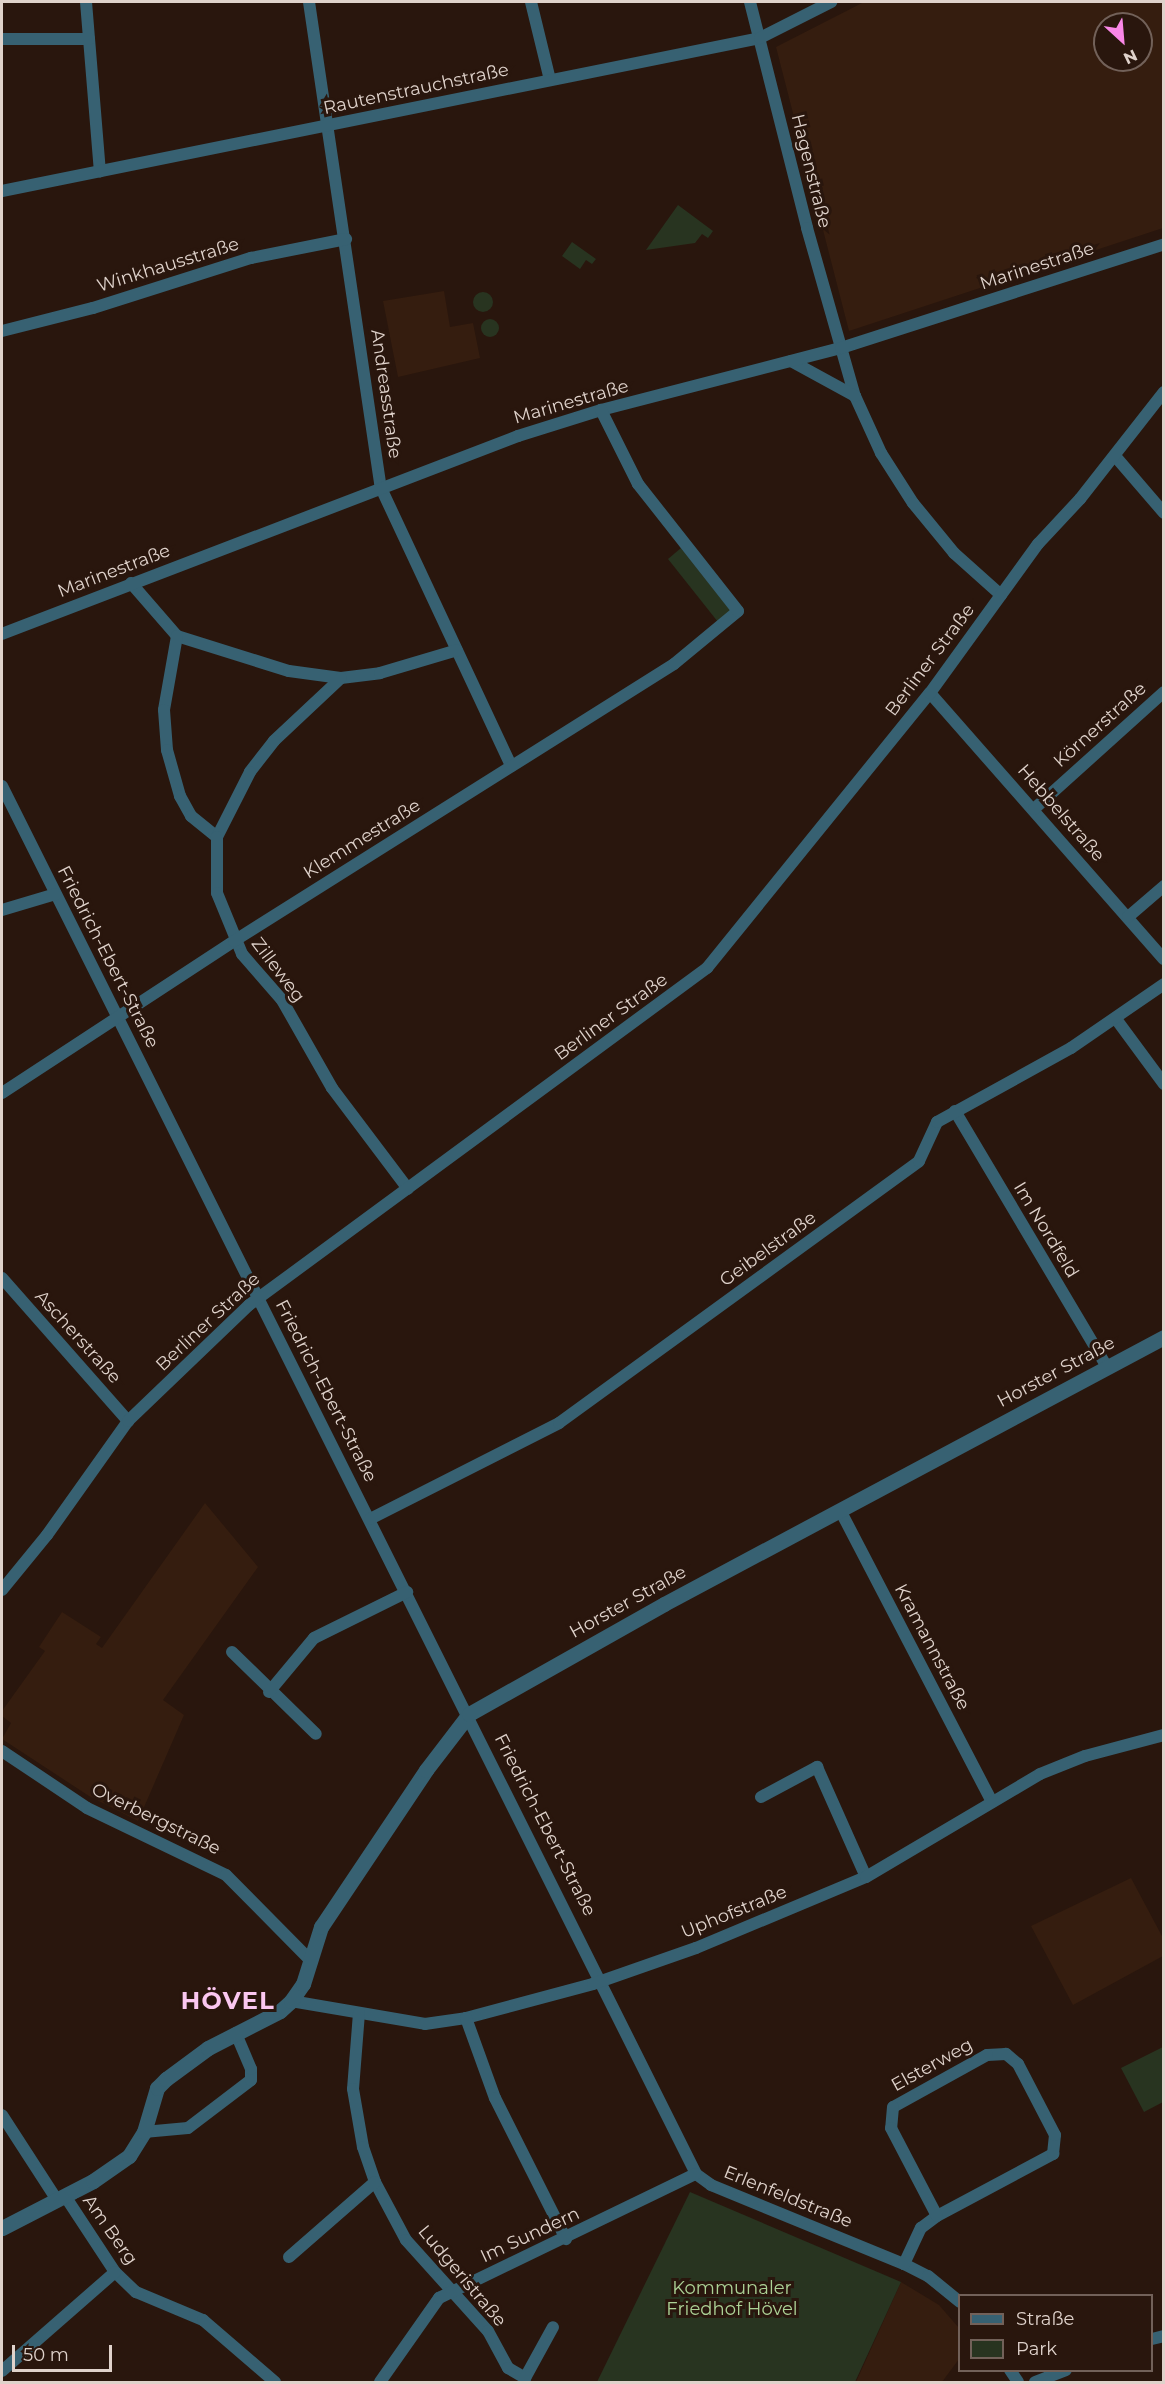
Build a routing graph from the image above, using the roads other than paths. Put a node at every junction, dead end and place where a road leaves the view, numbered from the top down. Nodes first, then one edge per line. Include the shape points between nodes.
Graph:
1 (86, 2) edge
2 (309, 2) edge
3 (531, 2) edge
4 (750, 2) edge
5 (831, 2) edge
6 (760, 38) junction
7 (2, 39) edge
8 (89, 39) junction
9 (550, 80) junction
10 (326, 126) junction
11 (100, 171) junction
12 (2, 191) edge
13 (346, 239) junction
14 (1164, 244) edge
15 (2, 330) edge
16 (841, 348) junction
17 (791, 361) junction
18 (1164, 392) edge
19 (855, 396) junction
20 (601, 410) junction
21 (1115, 456) junction
22 (381, 488) junction
23 (1164, 513) edge
24 (131, 584) junction
25 (1000, 595) junction
26 (2, 634) edge
27 (177, 636) junction
28 (457, 650) junction
29 (341, 678) junction
30 (1164, 692) edge
31 (930, 693) junction
32 (511, 766) junction
33 (2, 786) edge
34 (1034, 809) junction
35 (217, 837) junction
36 (1164, 886) edge
37 (56, 894) junction
38 (2, 910) edge
39 (1128, 917) junction
40 (234, 941) junction
41 (1164, 959) edge
42 (1164, 984) edge
43 (118, 1016) junction
44 (1116, 1018) junction
45 (1164, 1083) edge
46 (2, 1093) edge
47 (955, 1111) junction
48 (408, 1189) junction
49 (2, 1278) edge
50 (258, 1297) junction
51 (1164, 1337) edge
52 (1107, 1367) junction
53 (128, 1421) junction
54 (840, 1510) junction
55 (370, 1519) junction
56 (4, 1582) edge
57 (407, 1592) junction
58 (232, 1652) dead end
59 (269, 1692) junction
60 (469, 1714) junction
61 (316, 1734) dead end
62 (1164, 1735) edge
63 (2, 1751) edge
64 (761, 1797) dead end
65 (992, 1802) junction
66 (866, 1877) junction
67 (309, 1958) junction
68 (603, 1981) junction
69 (291, 2001) junction
70 (359, 2013) junction
71 (466, 2018) junction
72 (236, 2033) junction
73 (2, 2115) edge
74 (144, 2132) junction
75 (696, 2174) junction
76 (375, 2182) junction
77 (61, 2198) junction
78 (937, 2216) junction
79 (2, 2228) edge
80 (566, 2239) junction
81 (289, 2257) dead end
82 (904, 2264) junction
83 (116, 2272) junction
84 (452, 2292) junction
85 (958, 2300) edge
86 (553, 2327) dead end
87 (2, 2371) edge
88 (1061, 2372) edge
89 (524, 2380) edge
90 (275, 2382) edge
91 (380, 2382) edge
92 (1035, 2382) edge

1 - 8 street
2 - 10 street, Andreasstraße
3 - 9 street
4 - 6 street, Hagenstraße
5 - 6 street, Rautenstrauchstraße
6 - 9 street, Rautenstrauchstraße
6 - 16 street, Hagenstraße
7 - 8 street
8 - 11 street
9 - 10 street, Rautenstrauchstraße
10 - 11 street, Rautenstrauchstraße
10 - 13 street, Andreasstraße
11 - 12 street, Rautenstrauchstraße
13 - 15 street, Winkhausstraße via 251,258 93,308
13 - 22 street, Andreasstraße
14 - 16 street, Marinestraße
16 - 17 street, Marinestraße
16 - 19 street
17 - 19 street
17 - 20 street, Marinestraße
18 - 21 street, Berliner Straße
19 - 25 street via 881,453 913,503 954,553
20 - 22 street, Marinestraße via 488,446
20 - 32 street, Klemmestraße via 638,484 738,611 674,664
21 - 23 street
21 - 25 street, Berliner Straße via 1038,544
22 - 24 street, Marinestraße
22 - 28 street, Andreasstraße
24 - 26 street, Marinestraße
24 - 27 street
25 - 31 street, Berliner Straße
27 - 29 street via 290,671
27 - 35 street via 164,710 167,750 180,796 191,816
28 - 29 street via 380,673
28 - 32 street, Andreasstraße
29 - 35 street, Zilleweg via 274,741 250,772
30 - 34 street, Körnerstraße
31 - 34 street, Hebbelstraße
31 - 48 street, Berliner Straße via 707,968
32 - 40 street, Klemmestraße
33 - 37 street, Friedrich-Ebert-Straße
34 - 39 street, Hebbelstraße
35 - 40 street, Zilleweg via 217,892
36 - 39 street
37 - 38 street
37 - 43 street, Friedrich-Ebert-Straße
39 - 41 street, Hebbelstraße
40 - 43 street, Klemmestraße
40 - 48 street, Zilleweg via 282,1000 332,1088
42 - 44 street, Geibelstraße
43 - 46 street, Klemmestraße
43 - 50 street, Friedrich-Ebert-Straße
44 - 45 street
44 - 47 street, Geibelstraße via 1071,1048
47 - 52 street, Im Nordfeld
47 - 55 street, Geibelstraße via 931,1130 920,1161 559,1423
48 - 50 street, Berliner Straße
49 - 53 street, Ascherstraße
50 - 53 street, Berliner Straße
50 - 55 street, Friedrich-Ebert-Straße
51 - 52 street, Horster Straße
52 - 54 street, Horster Straße
53 - 56 street, Berliner Straße
54 - 60 street, Horster Straße
54 - 65 street, Kramannstraße
55 - 57 street, Friedrich-Ebert-Straße
57 - 59 street via 314,1638
57 - 60 street, Friedrich-Ebert-Straße
58 - 59 street
59 - 61 street
60 - 67 street, Horster Straße via 334,1906 314,1939
60 - 68 street, Friedrich-Ebert-Straße
62 - 65 street, Uphofstraße via 1085,1756 1040,1774
63 - 67 street, Overbergstraße via 87,1808 205,1861 226,1875
64 - 66 street via 817,1767
65 - 66 street, Uphofstraße
66 - 68 street, Uphofstraße via 726,1936
67 - 69 street, Horster Straße via 303,1984
68 - 71 street, Uphofstraße
68 - 75 street, Erlenfeldstraße
69 - 70 street, Uphofstraße
69 - 72 street, Horster Straße via 280,2011
70 - 71 street, Uphofstraße via 425,2024
70 - 76 street, Ludgeristraße via 353,2089 363,2147
71 - 80 street via 495,2098
72 - 74 street, Horster Straße via 166,2079 153,2098
72 - 74 street via 251,2069 251,2080 188,2128
73 - 77 street, Am Berg
74 - 77 street, Horster Straße via 129,2157
75 - 80 street, Im Sundern
75 - 82 street, Erlenfeldstraße via 711,2185
76 - 81 street
76 - 84 street, Ludgeristraße via 406,2240
77 - 79 street, Horster Straße
77 - 83 street, Am Berg
78 - 78 street, Elsterweg via 1053,2154 1055,2135 1018,2064 1006,2054 987,2055 893,2107 891,2128
78 - 82 street, Elsterweg via 921,2228
80 - 84 street, Im Sundern
82 - 85 street, Erlenfeldstraße via 928,2276
83 - 87 street
83 - 90 street, Am Berg via 136,2292 203,2320
84 - 89 street, Ludgeristraße via 488,2331 508,2368
84 - 91 street, Im Sundern via 439,2298
86 - 89 street, Ludgeristraße
88 - 92 street

